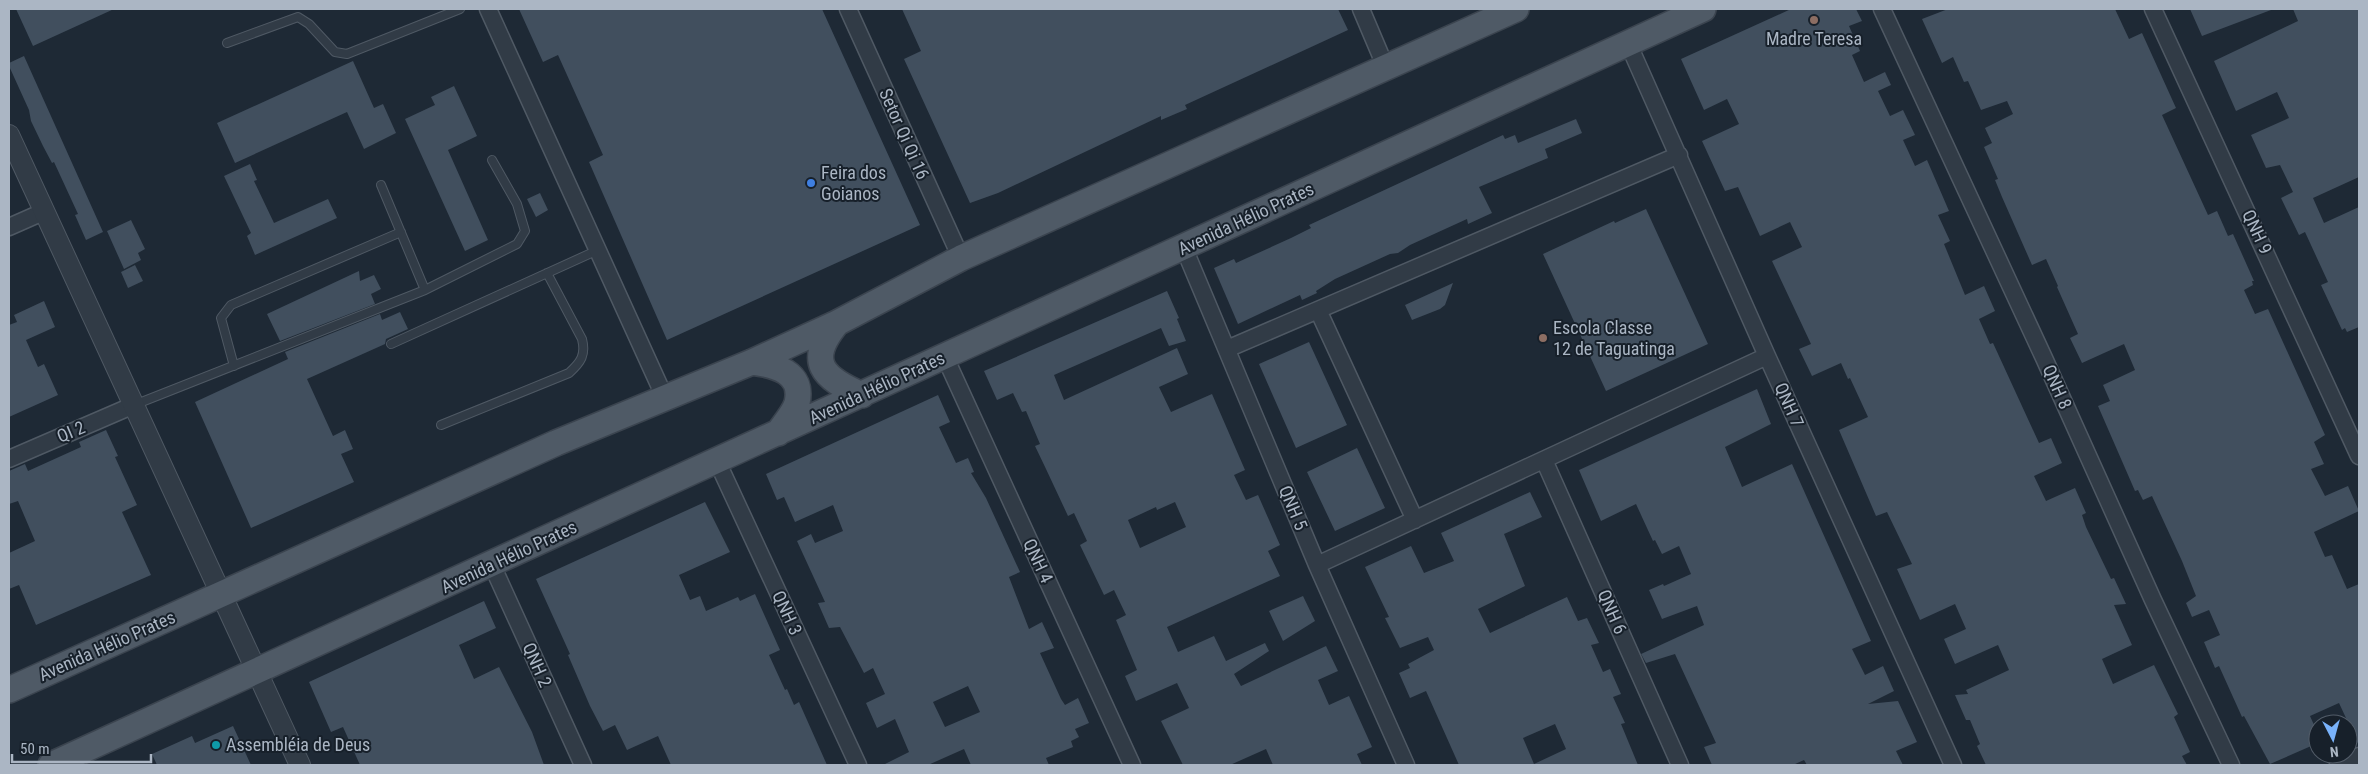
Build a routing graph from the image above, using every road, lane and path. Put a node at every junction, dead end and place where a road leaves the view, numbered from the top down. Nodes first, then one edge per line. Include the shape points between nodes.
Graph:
1 (460, 9) edge
2 (488, 9) edge
3 (848, 9) edge
4 (1361, 9) edge
5 (1516, 9) edge
6 (1703, 9) edge
7 (1882, 9) edge
8 (2153, 9) edge
9 (227, 43) dead end
10 (1628, 43) junction
11 (1386, 68) junction
12 (9, 135) edge
13 (1679, 155) junction
14 (492, 160) dead end
15 (381, 184) dead end
16 (43, 212) junction
17 (9, 227) edge
18 (400, 232) junction
19 (1184, 248) junction
20 (598, 250) junction
21 (960, 258) junction
22 (547, 273) junction
23 (425, 290) junction
24 (1318, 310) junction
25 (837, 323) junction
26 (392, 344) dead end
27 (1227, 349) junction
28 (1767, 356) junction
29 (945, 357) junction
30 (752, 362) junction
31 (234, 366) junction
32 (862, 395) junction
33 (665, 398) junction
34 (134, 405) junction
35 (441, 425) dead end
36 (778, 433) junction
37 (2359, 456) edge
38 (9, 459) edge
39 (1544, 460) junction
40 (717, 461) junction
41 (1415, 520) junction
42 (492, 565) junction
43 (1317, 565) junction
44 (221, 594) junction
45 (257, 672) junction
46 (9, 690) edge
47 (2359, 756) edge
48 (57, 764) edge
49 (300, 765) edge
50 (583, 765) edge
51 (858, 765) edge
52 (1132, 765) edge
53 (1406, 765) edge
54 (1680, 765) edge
55 (1953, 765) edge
56 (2231, 765) edge
57 (2338, 765) edge

1 - 9 lane via 347,54 335,52 298,17
2 - 20 street
3 - 21 street, Setor Qi Qi 16
4 - 11 street
5 - 11 main road, Avenida Hélio Prates
6 - 10 main road, Avenida Hélio Prates
7 - 56 street, QNH 8 via 2152,600
8 - 37 street, QNH 9
10 - 13 street, QNH 7
10 - 19 main road, Avenida Hélio Prates
11 - 21 main road, Avenida Hélio Prates
12 - 16 street
13 - 24 street
13 - 28 street, QNH 7
14 - 23 lane via 516,204 525,231 517,244
15 - 18 lane
16 - 17 street
16 - 34 street
18 - 23 lane
18 - 31 lane via 231,305 221,318
19 - 27 street, QNH 5
19 - 29 main road, Avenida Hélio Prates
20 - 22 lane
20 - 33 street
21 - 25 main road, Avenida Hélio Prates
22 - 26 lane
22 - 35 lane via 582,339 585,351 580,363 569,373
23 - 31 lane
24 - 27 street
24 - 41 street
25 - 30 main road, Avenida Hélio Prates
25 - 32 main road via 825,338 821,350 822,366 828,377
27 - 43 street, QNH 5
28 - 39 street
28 - 55 street, QNH 7
29 - 32 main road, Avenida Hélio Prates
29 - 52 street, QNH 4
30 - 33 main road, Avenida Hélio Prates
30 - 36 main road via 776,366 790,374 797,388 797,403
31 - 34 lane
32 - 36 main road, Avenida Hélio Prates
33 - 44 main road, Avenida Hélio Prates via 556,443
34 - 38 street, QI 2
34 - 44 street
36 - 40 main road, Avenida Hélio Prates
39 - 41 street
39 - 54 street, QNH 6
40 - 42 main road, Avenida Hélio Prates
40 - 51 street, QNH 3
41 - 43 street
42 - 45 main road, Avenida Hélio Prates
42 - 50 street, QNH 2
43 - 53 street, QNH 5
44 - 45 street
44 - 46 main road, Avenida Hélio Prates
45 - 48 main road, Avenida Hélio Prates
45 - 49 street
47 - 57 street

